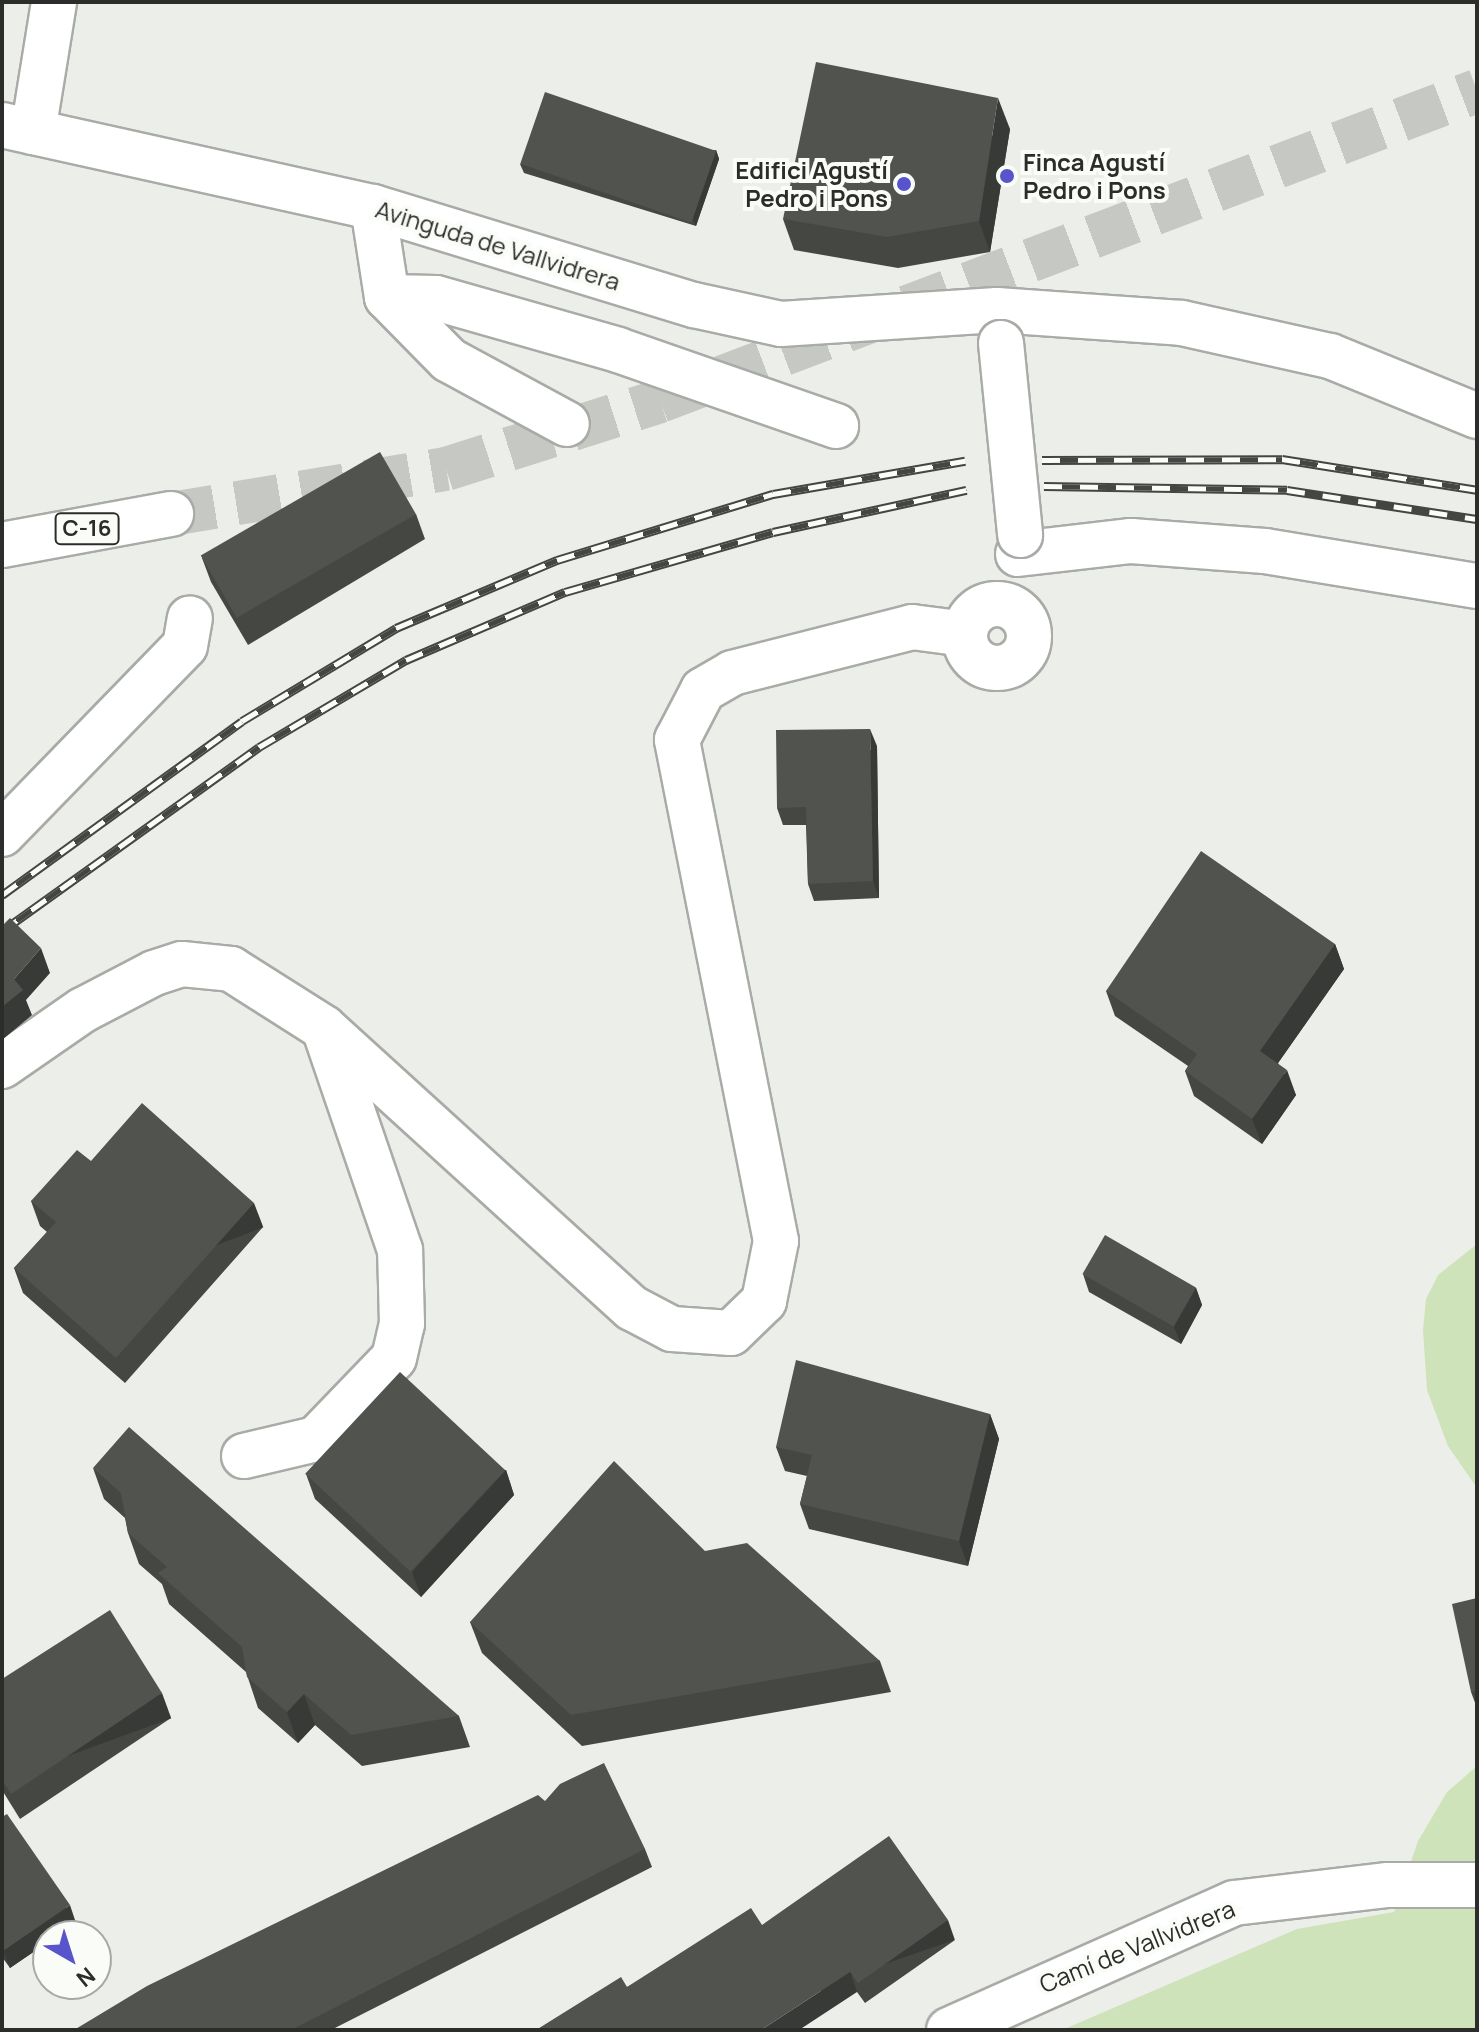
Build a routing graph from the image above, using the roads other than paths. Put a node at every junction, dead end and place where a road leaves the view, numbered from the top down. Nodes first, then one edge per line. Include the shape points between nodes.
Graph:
1 (54, 2) edge
2 (17, 128) edge
3 (373, 207) junction
4 (387, 297) junction
5 (999, 326) junction
6 (1477, 416) edge
7 (567, 424) dead end
8 (836, 426) dead end
9 (171, 514) tunnel mouth
10 (2, 545) edge
11 (1019, 545) junction
12 (1477, 586) edge
13 (1004, 605) junction
14 (190, 618) dead end
15 (965, 634) junction
16 (2, 834) edge
17 (324, 1028) junction
18 (2, 1066) edge
19 (244, 1456) dead end
20 (1477, 1885) edge
21 (949, 2030) edge

1 - 2 main road
2 - 3 main road, Avinguda de Vallvidrera
3 - 4 main road
3 - 5 main road, Avinguda de Vallvidrera via 694,305 781,324
4 - 7 main road via 449,360
4 - 8 main road via 436,298 618,350
5 - 6 main road, Avinguda de Vallvidrera via 1182,323 1258,337 1330,356
5 - 11 main road, bridge
9 - 10 main road, C-16
11 - 12 main road via 1131,541 1265,551
11 - 13 main road
13 - 15 main road via 975,612
13 - 15 main road via 1025,620 1030,634 1014,663 981,666 969,656
14 - 16 main road via 185,646
15 - 17 main road via 912,627 732,673 703,690 677,740 776,1241 775,1272 748,1322 731,1333 672,1329 632,1308
17 - 18 main road via 231,969 182,964 113,992
17 - 19 main road via 400,1250 402,1324 394,1358 316,1439
20 - 21 main road, Camí de Vallvidrera via 1388,1885 1234,1903

